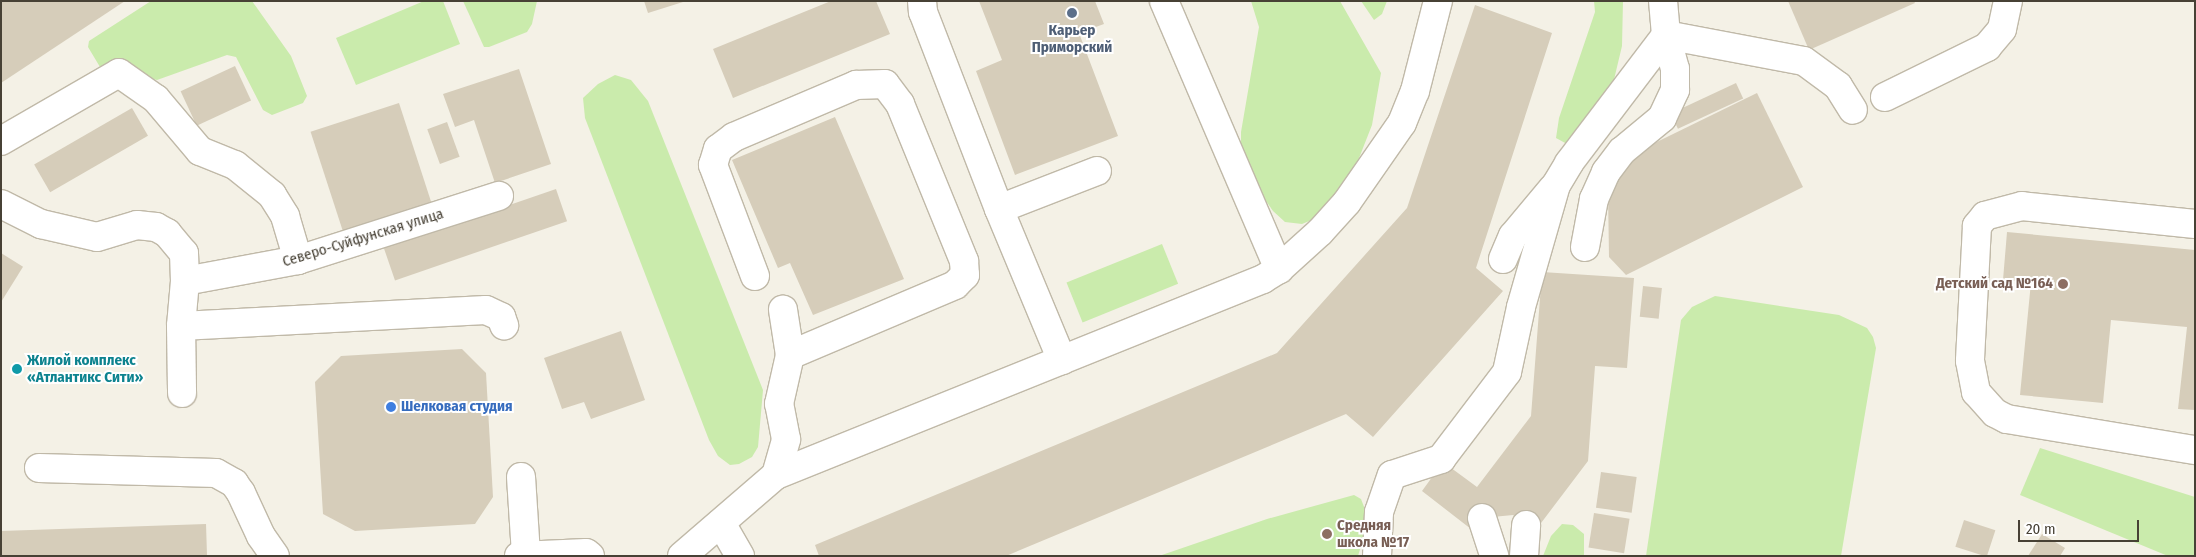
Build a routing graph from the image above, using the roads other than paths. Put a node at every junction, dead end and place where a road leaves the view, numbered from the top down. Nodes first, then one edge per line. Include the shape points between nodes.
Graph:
1 (922, 1) edge
2 (1164, 1) edge
3 (1438, 1) edge
4 (1663, 1) edge
5 (2008, 1) edge
6 (1666, 35) junction
7 (1885, 97) dead end
8 (1853, 110) dead end
9 (1, 141) edge
10 (1097, 171) dead end
11 (1556, 185) junction
12 (499, 196) dead end
13 (1, 204) edge
14 (999, 209) junction
15 (2195, 224) edge
16 (1585, 247) dead end
17 (1503, 259) dead end
18 (298, 260) junction
19 (1279, 269) junction
20 (755, 276) dead end
21 (185, 281) junction
22 (783, 310) dead end
23 (504, 325) dead end
24 (181, 326) junction
25 (790, 355) junction
26 (1062, 360) junction
27 (182, 393) dead end
28 (2195, 450) edge
29 (39, 468) dead end
30 (776, 475) junction
31 (521, 477) dead end
32 (1482, 518) dead end
33 (721, 523) junction
34 (1526, 525) dead end
35 (526, 555) edge
36 (275, 556) edge
37 (519, 556) edge
38 (590, 556) edge
39 (682, 556) edge
40 (740, 556) edge
41 (1377, 556) edge
42 (1494, 556) edge
43 (1524, 556) edge

1 - 14 lane via 923,12
2 - 19 lane
3 - 19 lane via 1415,91 1402,123 1341,208
4 - 6 lane
5 - 7 lane via 2002,29 1988,47
6 - 8 lane via 1804,61 1838,86
6 - 11 lane via 1569,163
6 - 16 lane via 1675,69 1675,90 1662,118 1622,151 1606,172 1594,199
9 - 18 lane via 119,73 156,99 200,152 235,165 272,195 285,216
10 - 14 lane
11 - 17 lane via 1528,214
11 - 41 lane via 1521,307 1507,372 1440,459 1392,475 1379,512
12 - 18 lane, Северо-Суйфунская улица
13 - 21 lane via 41,224 97,238 137,225 156,227 167,233 184,253
14 - 26 lane
15 - 28 lane via 2022,206 1985,216 1977,226 1970,361 1976,392 1990,409 2007,419
18 - 21 lane, Северо-Суйфунская улица
19 - 26 lane via 1264,280
20 - 25 lane via 713,165 718,148 734,137 856,85 885,84 904,114 964,261 965,275 954,286
21 - 24 lane
22 - 25 lane
23 - 24 lane via 500,317 486,310
24 - 27 lane
25 - 30 lane via 778,404 786,439
26 - 30 lane
29 - 36 lane via 216,473 234,483 241,492 261,536
30 - 33 lane
31 - 35 lane
32 - 42 lane
33 - 39 lane
33 - 40 lane
34 - 43 lane
35 - 37 lane
35 - 38 lane via 586,553

